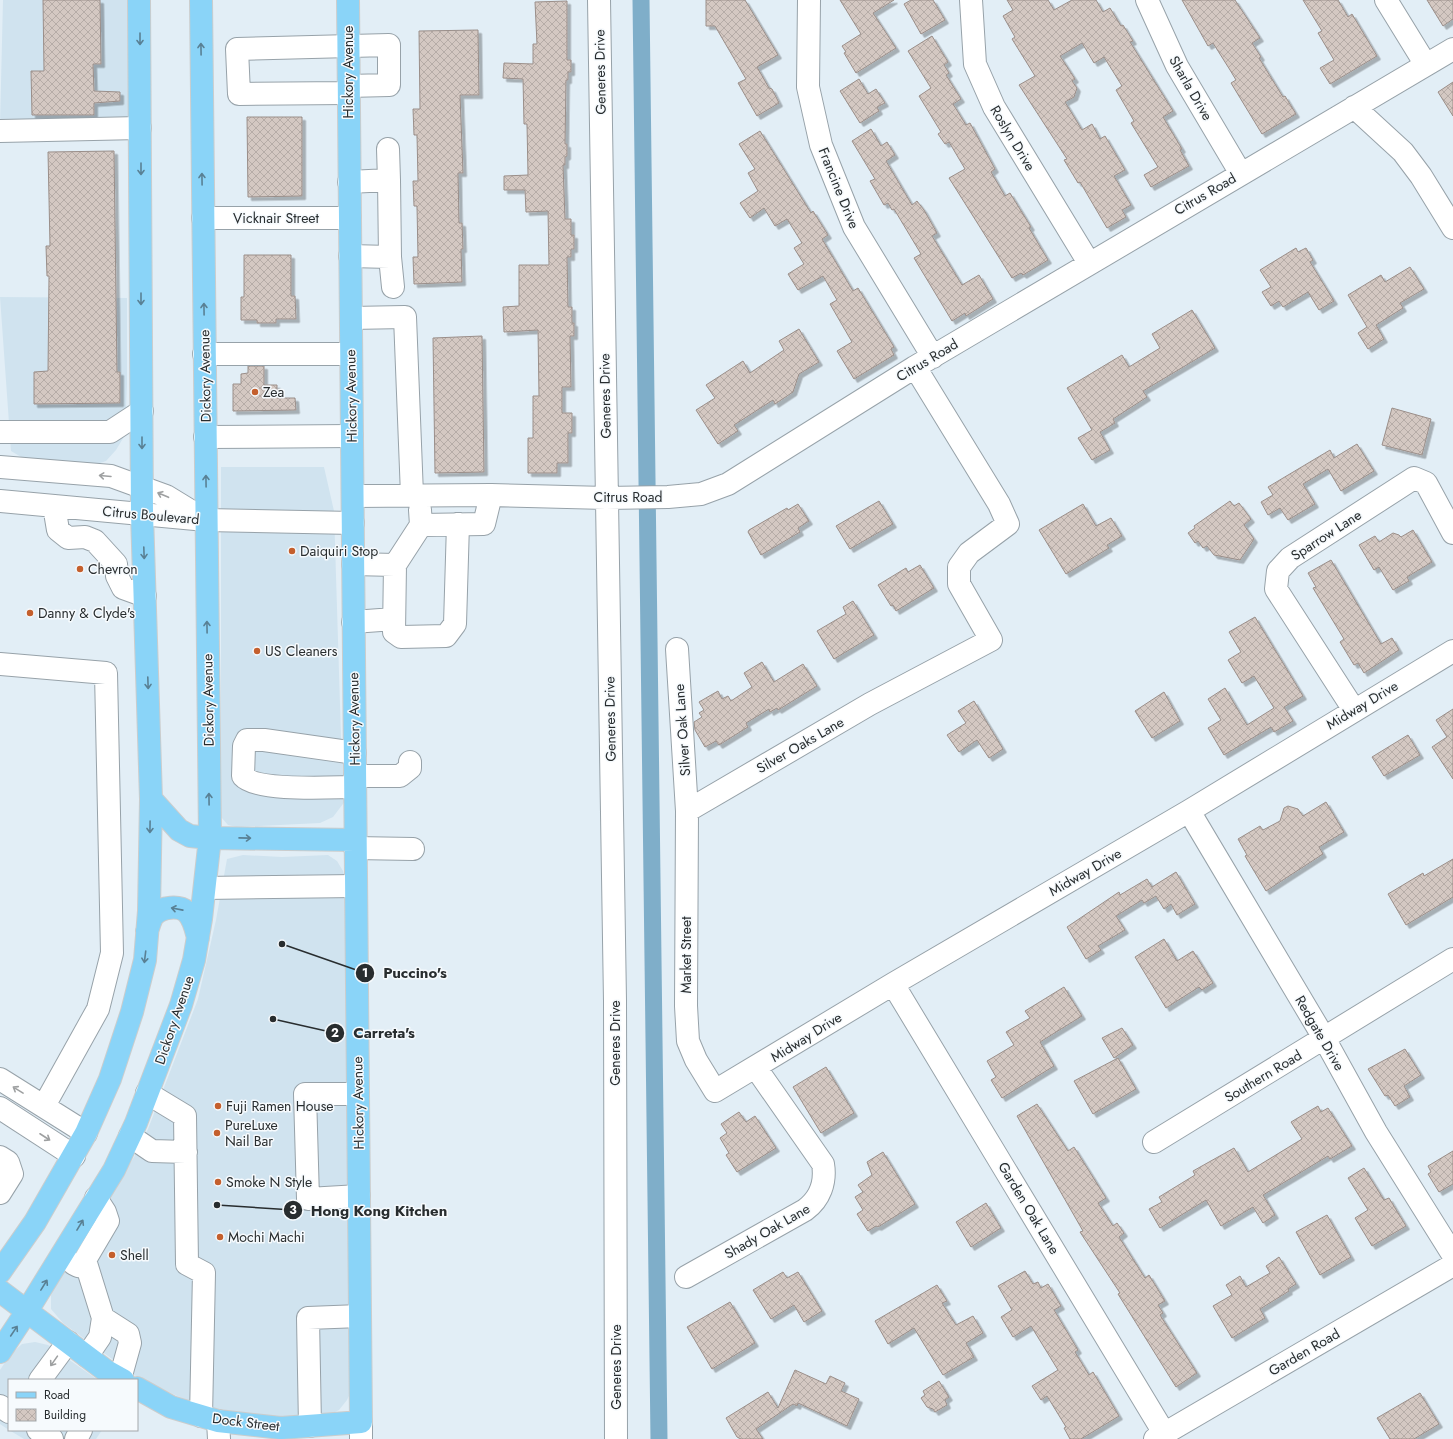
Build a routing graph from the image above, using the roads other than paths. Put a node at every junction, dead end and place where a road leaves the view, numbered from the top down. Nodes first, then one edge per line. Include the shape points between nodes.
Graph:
1 (140, 0) edge
2 (200, 0) edge
3 (348, 0) edge
4 (599, 0) edge
5 (809, 0) edge
6 (971, 0) edge
7 (1147, 0) edge
8 (1386, 0) edge
9 (348, 45) junction
10 (1453, 49) edge
11 (1426, 65) junction
12 (348, 90) junction
13 (1354, 108) junction
14 (140, 128) junction
15 (0, 131) edge
16 (388, 149) dead end
17 (1241, 174) junction
18 (389, 180) junction
19 (350, 182) junction
20 (203, 218) junction
21 (350, 218) junction
22 (1453, 228) edge
23 (350, 256) junction
24 (390, 257) junction
25 (1089, 263) junction
26 (392, 287) dead end
27 (351, 318) junction
28 (204, 354) junction
29 (351, 354) junction
30 (924, 362) junction
31 (142, 411) junction
32 (0, 432) edge
33 (352, 436) junction
34 (205, 437) junction
35 (0, 467) edge
36 (142, 487) junction
37 (415, 495) junction
38 (492, 495) junction
39 (353, 496) junction
40 (611, 498) junction
41 (0, 501) edge
42 (54, 506) junction
43 (142, 514) junction
44 (206, 520) junction
45 (353, 523) junction
46 (458, 524) junction
47 (421, 525) junction
48 (1453, 532) edge
49 (353, 564) junction
50 (395, 565) junction
51 (145, 596) junction
52 (394, 619) junction
53 (354, 622) junction
54 (676, 649) dead end
55 (1453, 651) edge
56 (0, 664) edge
57 (914, 680) joint
58 (1354, 710) junction
59 (355, 753) junction
60 (410, 762) dead end
61 (355, 781) junction
62 (151, 799) junction
63 (687, 811) junction
64 (1189, 811) junction
65 (210, 838) junction
66 (355, 844) junction
67 (413, 849) dead end
68 (356, 886) junction
69 (205, 888) junction
70 (147, 931) junction
71 (198, 938) junction
72 (1453, 959) edge
73 (893, 984) junction
74 (1324, 1038) junction
75 (756, 1068) junction
76 (0, 1079) edge
77 (715, 1092) joint
78 (147, 1093) junction
79 (358, 1094) junction
80 (44, 1106) junction
81 (0, 1108) edge
82 (86, 1133) junction
83 (130, 1136) junction
84 (1154, 1142) dead end
85 (186, 1152) junction
86 (74, 1156) junction
87 (0, 1157) edge
88 (0, 1193) edge
89 (359, 1196) junction
90 (96, 1198) junction
91 (1453, 1255) edge
92 (60, 1258) junction
93 (85, 1260) junction
94 (1453, 1265) edge
95 (0, 1272) edge
96 (686, 1277) dead end
97 (0, 1291) edge
98 (27, 1311) junction
99 (360, 1316) junction
100 (103, 1318) junction
101 (68, 1342) junction
102 (0, 1352) edge
103 (87, 1356) junction
104 (41, 1379) edge
105 (119, 1379) edge
106 (122, 1379) edge
107 (138, 1389) edge
108 (213, 1425) edge
109 (310, 1426) junction
110 (40, 1431) edge
111 (361, 1431) edge
112 (269, 1433) edge
113 (1160, 1436) edge
114 (52, 1439) edge
115 (616, 1439) edge

1 -> 14 main road
20 -> 2 main road, Dickory Avenue
3 - 9 main road, Hickory Avenue
4 - 40 street, Generes Drive
5 - 30 street, Francine Drive via 808,87 821,145 854,227
6 - 25 street, Roslyn Drive via 975,64 994,107
7 - 17 street, Sharla Drive via 1177,66
8 - 11 street
9 - 12 main road, Hickory Avenue
9 - 12 street via 389,45 389,85
9 - 12 street via 237,49 239,94
10 - 11 street, Citrus Road
11 - 13 street, Citrus Road
12 - 19 main road, Hickory Avenue
13 - 17 street, Citrus Road
13 - 22 street via 1403,152
14 - 15 street
14 -> 31 main road
16 - 18 street
17 - 25 street, Citrus Road
18 - 19 street
18 - 24 street
19 - 21 main road, Hickory Avenue
20 - 21 street, Vicknair Street
28 -> 20 main road, Dickory Avenue
21 - 23 main road, Hickory Avenue
23 - 24 street
23 - 27 main road, Hickory Avenue
24 - 26 street
25 - 30 street, Citrus Road
27 - 29 main road, Hickory Avenue
27 - 37 street via 405,317
28 - 29 street
28 - 34 main road, Dickory Avenue
29 - 33 main road, Hickory Avenue
30 - 40 street, Citrus Road via 728,484 701,494
30 - 57 street, Francine Drive via 1008,524 968,553 959,568 959,584 991,640
31 - 32 street via 110,432
31 -> 36 main road
33 - 34 street
33 - 39 main road, Hickory Avenue
44 -> 34 main road, Dickory Avenue
36 -> 35 street, Citrus Boulevard via 111,476
36 - 43 main road
44 -> 36 street, Citrus Boulevard via 166,496
37 - 38 street, Citrus Road
37 - 39 street, Citrus Road
37 - 47 street
38 - 40 street, Citrus Road
38 - 46 street via 484,524
39 - 45 main road, Hickory Avenue
40 - 115 street, Generes Drive
41 - 42 street, Citrus Boulevard
42 - 43 street, Citrus Boulevard
42 - 51 street via 58,530 68,538 85,537 95,541 116,564 117,576 123,588
43 - 44 street, Citrus Boulevard
43 -> 51 main road
44 - 45 street
65 -> 44 main road, Dickory Avenue
45 - 49 main road, Hickory Avenue
46 - 47 street
46 - 52 street via 455,624 446,636 401,636 394,632
47 - 50 street
48 - 58 street, Sparrow Lane via 1426,483 1414,478 1290,558 1278,571 1276,589
49 - 50 street
49 - 53 main road, Hickory Avenue
50 - 52 street
51 -> 62 main road
52 - 53 street
53 - 59 main road, Hickory Avenue
54 - 63 street, Silver Oak Lane
55 - 58 street, Midway Drive
56 - 80 street via 106,673 112,953 98,1010
57 - 63 street, Silver Oaks Lane
58 - 64 street, Midway Drive
59 - 61 main road, Hickory Avenue
59 - 61 street via 264,740 247,740 244,746 243,776 247,780 276,787
60 - 61 street via 410,768 400,776
61 - 66 main road, Hickory Avenue
62 - 65 main road via 179,830 190,836
62 -> 70 main road
63 - 77 street, Market Street via 688,1041
64 - 73 street, Midway Drive
64 - 74 street, Redgate Drive
65 -> 66 main road
65 - 69 main road, Dickory Avenue
66 - 67 street
66 - 68 main road, Hickory Avenue
68 - 69 street
68 - 79 main road, Hickory Avenue
69 - 71 main road, Dickory Avenue
71 -> 70 main road via 194,922 187,912 175,908 162,909 154,914
70 -> 82 main road via 145,960 132,1012 110,1079
71 - 78 main road, Dickory Avenue via 181,1004
72 - 74 street, Southern Road
73 - 75 street, Midway Drive
73 - 113 street, Garden Oak Lane
74 - 84 street, Southern Road
74 - 91 street, Redgate Drive via 1376,1132
75 - 77 street, Midway Drive
75 - 96 street, Shady Oak Lane via 823,1164 820,1193 815,1203 805,1210
80 -> 76 street
78 - 83 main road, Dickory Avenue
78 - 85 street via 185,1116
79 - 89 main road, Hickory Avenue
79 - 89 street via 305,1094 308,1199
80 - 82 street
81 -> 86 street
82 - 86 main road
83 - 85 street via 152,1151
83 - 90 main road, Dickory Avenue via 114,1170
85 - 108 street via 187,1264 204,1273
86 - 95 main road via 35,1222
87 - 88 street via 8,1162 12,1174
89 - 99 main road, Hickory Avenue
92 -> 90 main road, Dickory Avenue
90 - 93 street via 106,1212 108,1221
92 - 93 street via 78,1266
98 -> 92 main road, Dickory Avenue
93 - 100 street
94 - 113 street, Garden Road
97 - 98 main road, Dock Street
98 - 101 main road, Dock Street
102 -> 98 main road, Dickory Avenue
99 - 109 street via 308,1318
99 - 111 main road, Hickory Avenue
100 - 103 street via 100,1337
100 - 106 street via 128,1334 130,1343
101 - 103 main road, Dock Street
101 -> 104 street
103 - 105 main road, Dock Street
107 - 108 main road, Dock Street
108 - 112 main road, Dock Street
109 - 111 main road, Dock Street
109 - 112 main road, Dock Street via 281,1428
110 - 114 street

